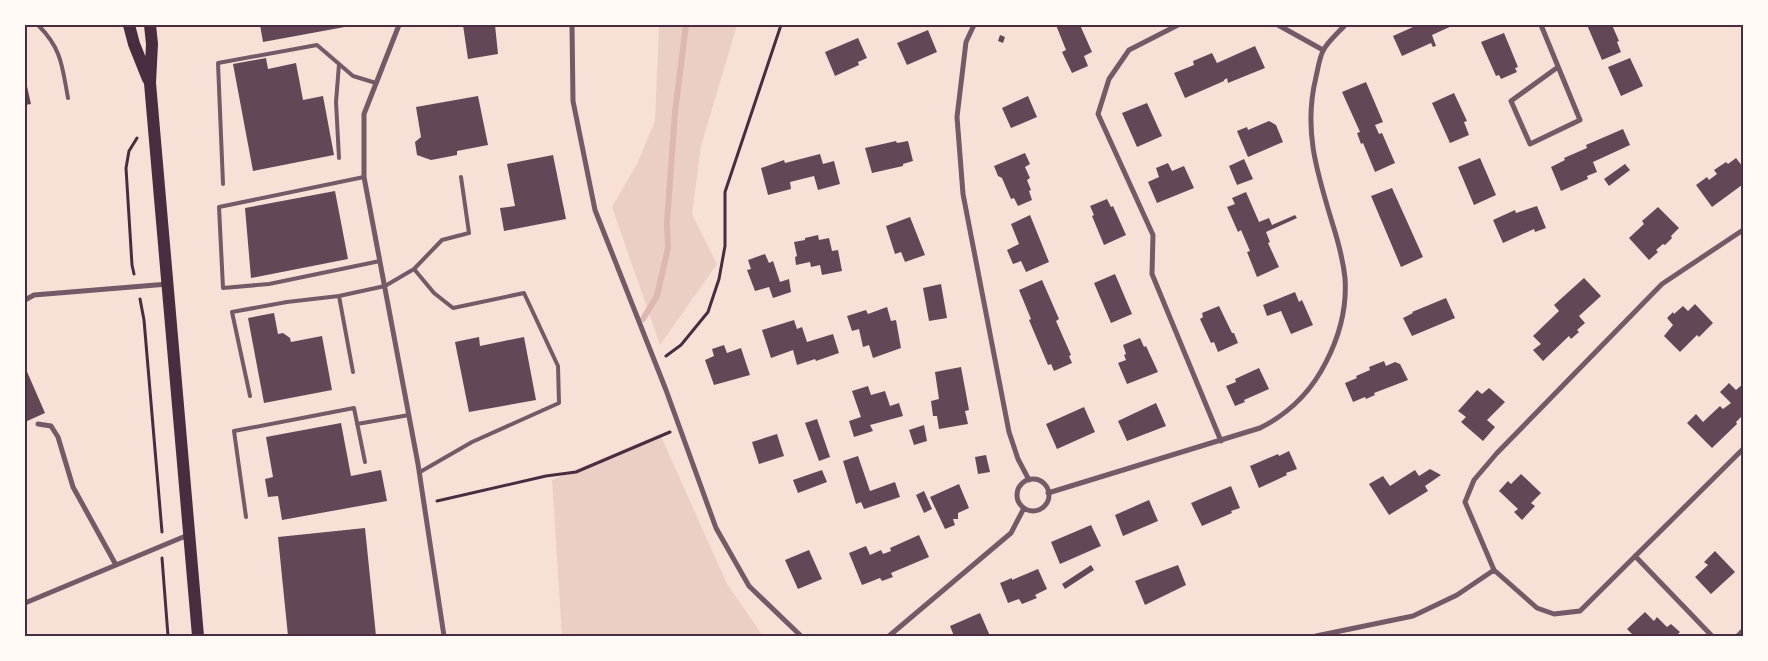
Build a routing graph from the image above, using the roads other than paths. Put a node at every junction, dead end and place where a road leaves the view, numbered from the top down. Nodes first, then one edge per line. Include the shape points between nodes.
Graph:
1 (38, 25) edge
2 (129, 25) edge
3 (150, 25) edge
4 (399, 25) edge
5 (572, 25) edge
6 (974, 25) edge
7 (1178, 25) edge
8 (1278, 25) edge
9 (1345, 25) edge
10 (1541, 25) edge
11 (1323, 50) junction
12 (338, 64) junction
13 (1558, 67) junction
14 (150, 83) junction
15 (376, 83) junction
16 (68, 98) dead end
17 (339, 158) dead end
18 (364, 177) junction
19 (461, 177) dead end
20 (223, 184) dead end
21 (1743, 230) edge
22 (380, 261) junction
23 (414, 270) junction
24 (168, 284) junction
25 (385, 286) junction
26 (339, 296) junction
27 (25, 300) edge
28 (353, 372) dead end
29 (250, 396) dead end
30 (409, 415) junction
31 (38, 424) dead end
32 (357, 424) junction
33 (1221, 441) junction
34 (1743, 449) edge
35 (364, 462) dead end
36 (420, 472) junction
37 (1029, 480) junction
38 (1048, 493) junction
39 (1024, 508) junction
40 (246, 517) dead end
41 (188, 535) junction
42 (1635, 556) junction
43 (116, 565) junction
44 (1494, 570) junction
45 (25, 603) edge
46 (1743, 630) edge
47 (198, 636) edge
48 (444, 636) edge
49 (801, 636) edge
50 (889, 636) edge
51 (1316, 636) edge
52 (1712, 636) edge
53 (1737, 636) edge

1 - 16 lane via 51,38 60,56
2 - 14 main road
3 - 14 main road
4 - 15 street
5 - 49 street via 572,101 595,210 716,528 749,586
6 - 37 street via 966,42 957,118 963,194 1009,432
7 - 33 street via 1129,50 1110,80 1098,114 1152,235 1152,274
8 - 11 street
9 - 11 street
10 - 13 street
11 - 33 street via 1310,112 1311,138 1341,254 1345,279 1344,309 1332,349 1318,378 1298,403 1279,419
12 - 15 lane via 353,76
12 - 17 lane
12 - 20 lane via 318,45 218,63
13 - 13 street via 1511,101 1530,144 1580,120
14 - 24 main road
15 - 18 street via 364,114
18 - 22 street
18 - 22 lane via 220,207 223,288 269,284
19 - 23 lane via 469,233 442,240
21 - 44 street via 1662,284 1474,480 1465,502
22 - 25 street
23 - 25 lane
23 - 36 lane via 453,308 524,293 558,366 559,403 472,442
24 - 27 street via 34,296
24 - 41 main road
25 - 26 lane
25 - 30 street
26 - 28 lane
26 - 29 lane via 232,312
30 - 32 lane
30 - 36 street
31 - 43 street via 51,426 58,437 73,487
32 - 35 lane
32 - 40 lane via 354,408 234,431
33 - 38 street
34 - 42 street
36 - 48 street
37 - 38 street via 1042,482
37 - 39 street via 1020,485 1017,495
38 - 39 street via 1043,507 1034,510
39 - 50 street via 1011,533
41 - 43 street
41 - 47 main road
42 - 44 street via 1580,611 1554,614 1537,608
42 - 52 street
43 - 45 street
44 - 51 street via 1457,595 1413,616
46 - 53 lane

